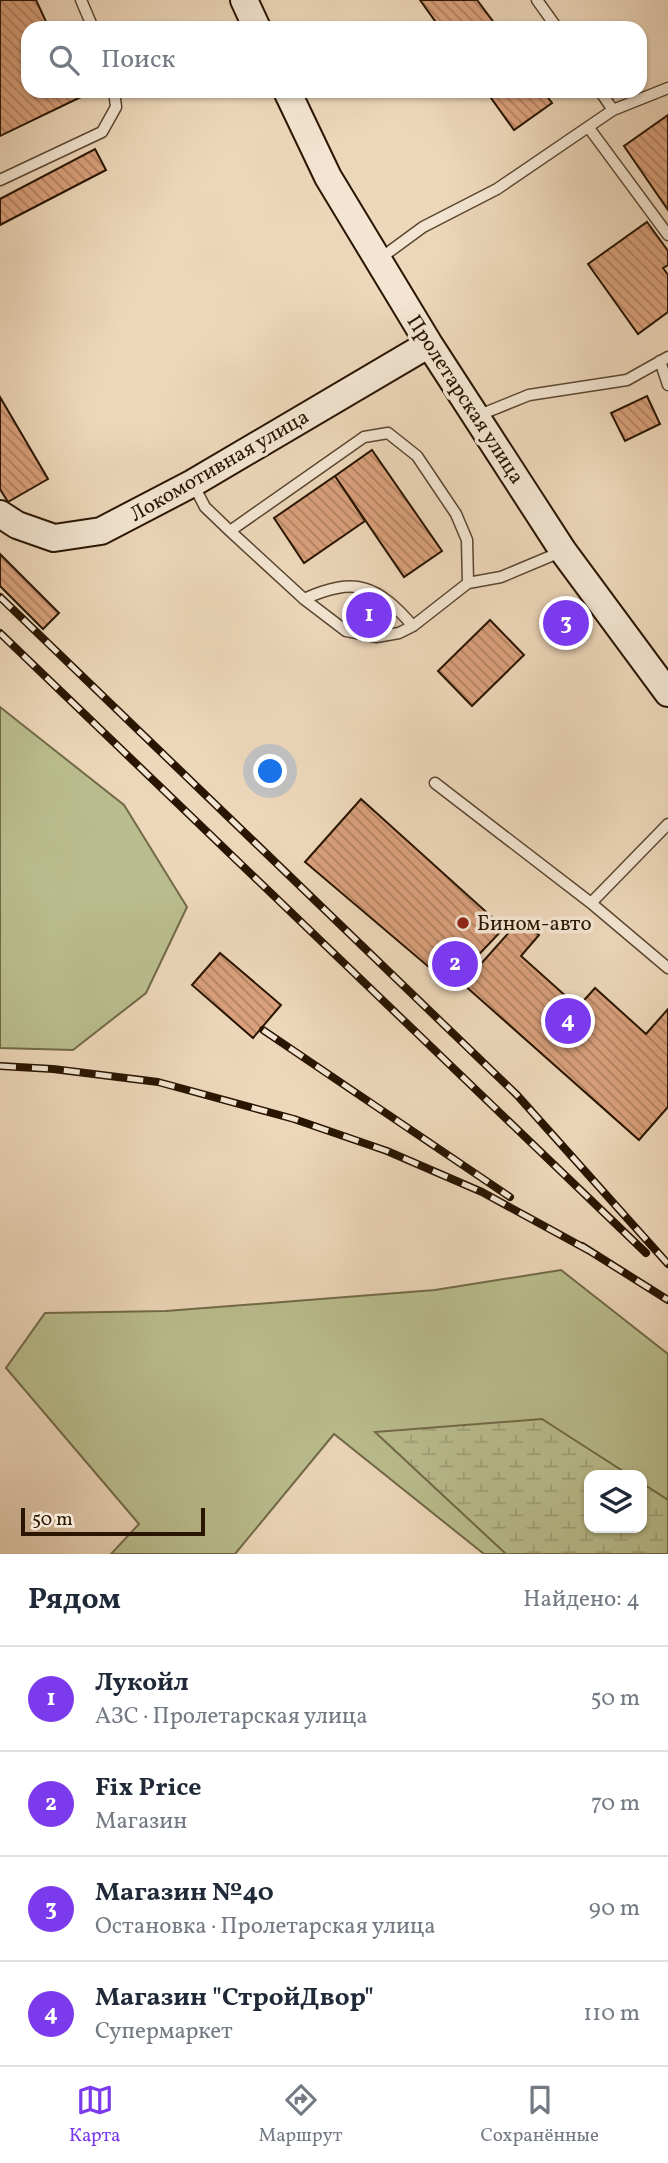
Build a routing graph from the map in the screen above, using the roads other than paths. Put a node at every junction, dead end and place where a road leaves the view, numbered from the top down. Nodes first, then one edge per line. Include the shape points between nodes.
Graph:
1 (81, 0) edge
2 (244, 0) edge
3 (537, 0) edge
4 (90, 21) edge
5 (254, 21) edge
6 (552, 21) edge
7 (668, 88) edge
8 (647, 96) edge
9 (115, 98) edge
10 (291, 98) edge
11 (605, 98) edge
12 (643, 98) edge
13 (613, 110) junction
14 (589, 128) junction
15 (0, 180) edge
16 (668, 235) edge
17 (377, 260) junction
18 (429, 344) junction
19 (664, 359) edge
20 (668, 385) edge
21 (476, 416) junction
22 (193, 483) junction
23 (0, 514) edge
24 (230, 531) junction
25 (564, 551) junction
26 (468, 583) junction
27 (304, 598) junction
28 (413, 626) junction
29 (668, 693) edge
30 (435, 783) dead end
31 (668, 824) edge
32 (591, 903) junction
33 (668, 968) edge

1 - 4 lane
2 - 5 main road
3 - 6 lane
7 - 8 lane
9 - 15 lane via 116,107 102,132
10 - 17 main road, Пролетарская улица via 328,177
11 - 13 lane
12 - 13 lane
13 - 14 lane
14 - 16 lane
14 - 17 lane via 497,189 423,227
17 - 18 main road, Пролетарская улица
18 - 21 main road, Пролетарская улица
18 - 22 main road, Локомотивная улица
19 - 20 lane
19 - 21 lane via 627,380 529,395
21 - 25 main road, Пролетарская улица
22 - 23 main road, Локомотивная улица via 101,531 78,536 54,538
22 - 24 lane via 205,507
24 - 26 lane via 364,437 388,433 417,456 456,514 467,540
24 - 27 lane
25 - 26 lane via 501,577
25 - 29 main road, Пролетарская улица
26 - 28 lane
27 - 28 lane via 346,631 376,636
27 - 28 lane via 329,588 360,586 391,601
30 - 32 lane
31 - 32 lane
32 - 33 lane

